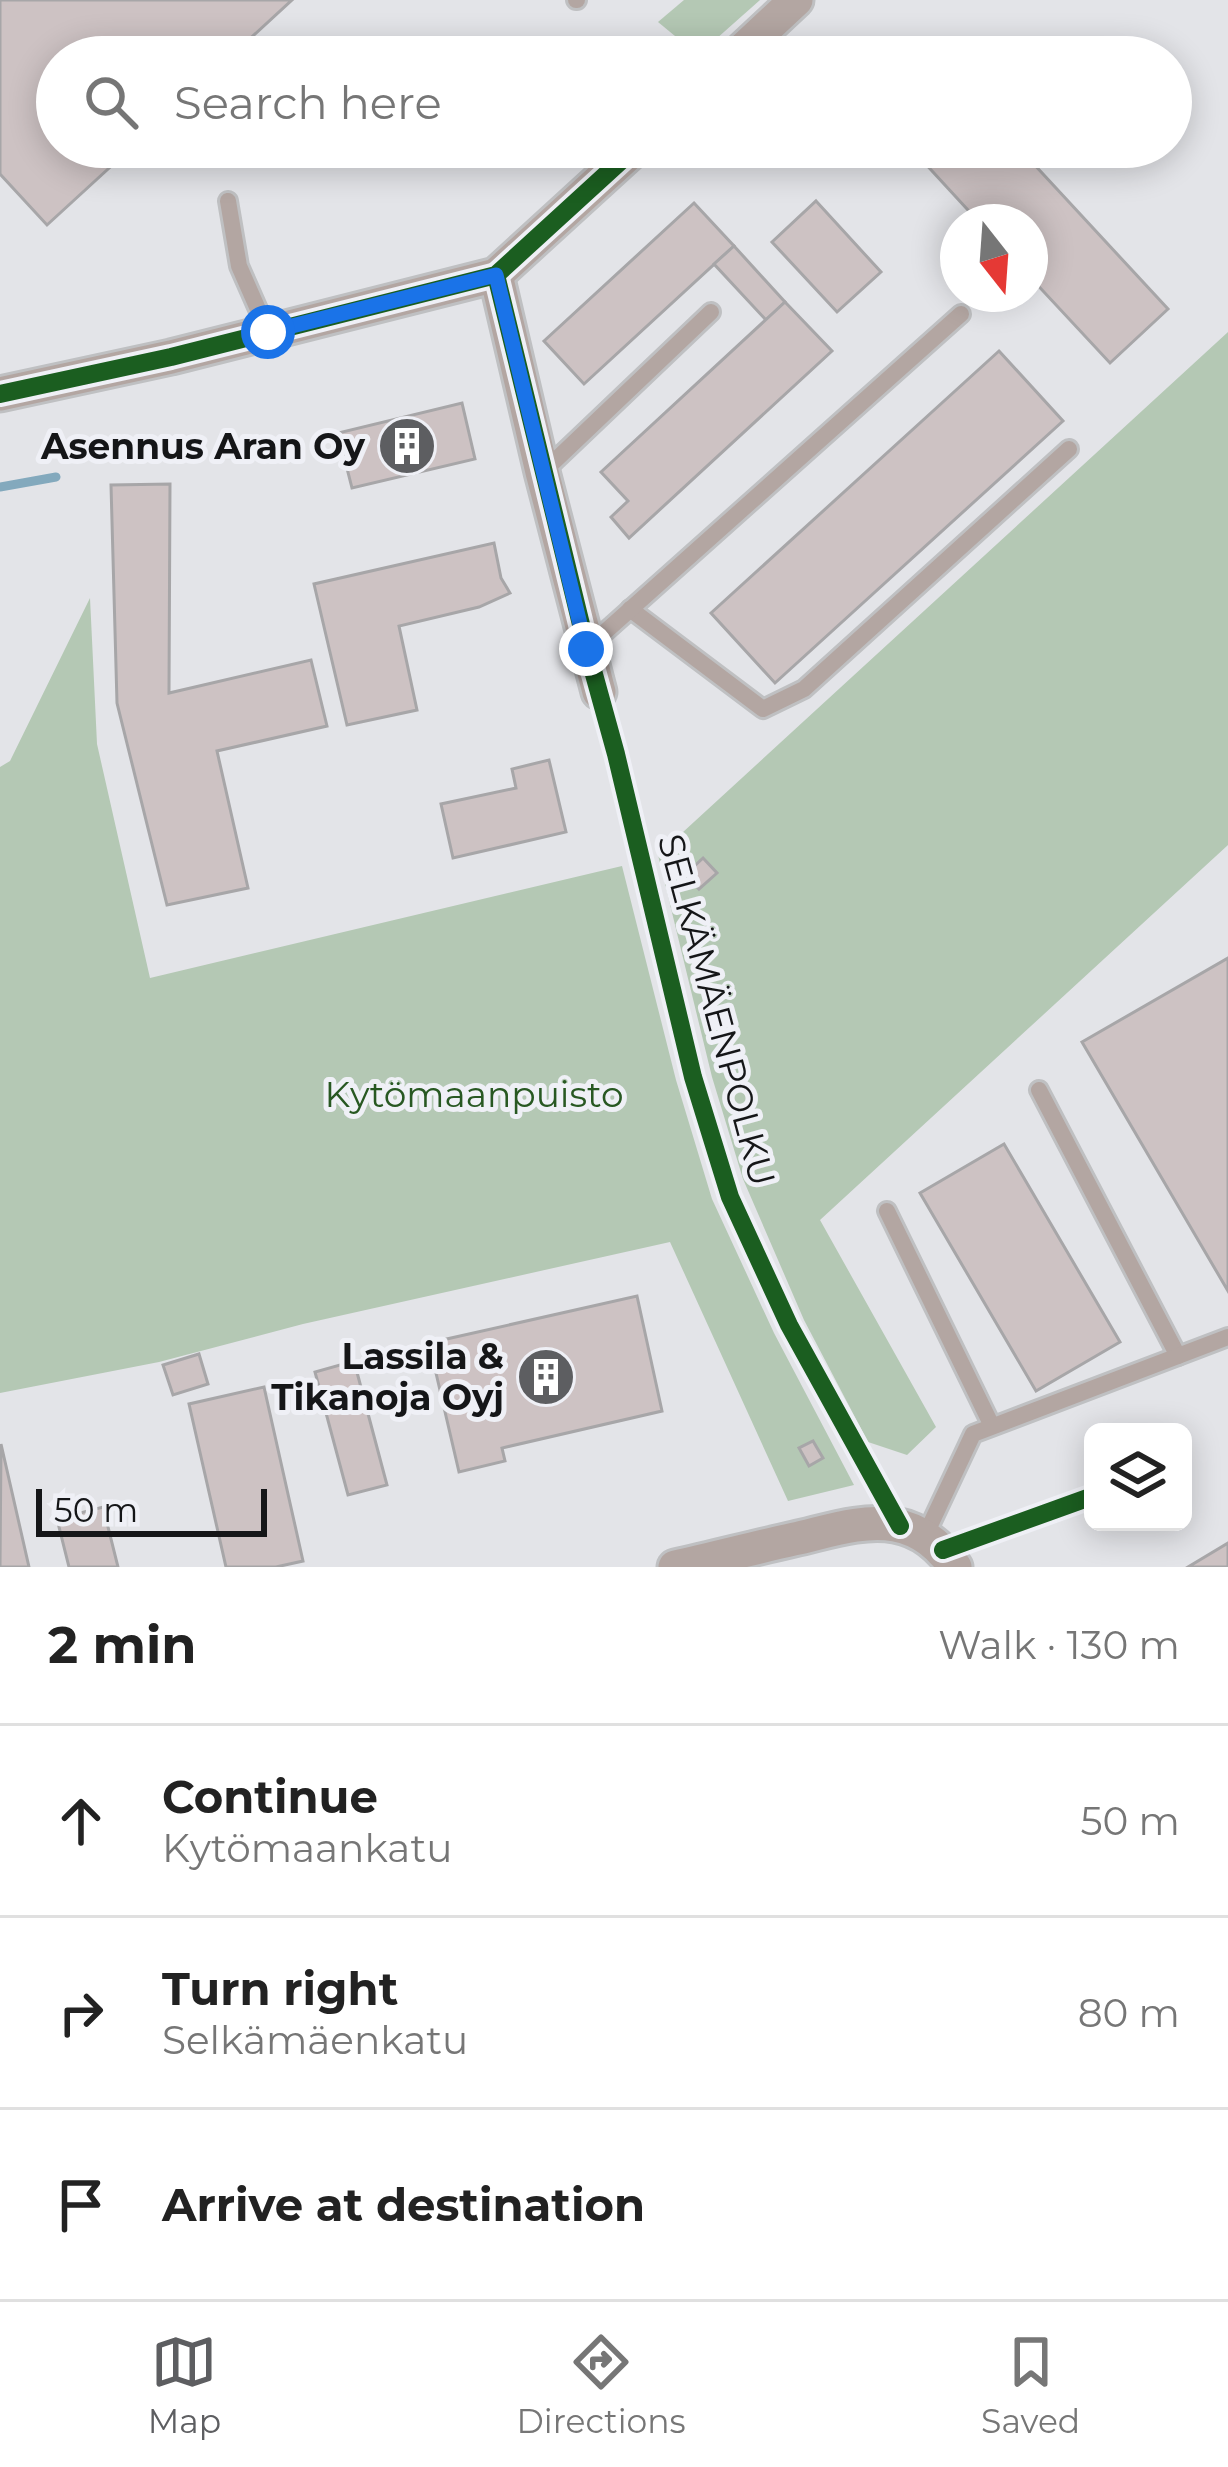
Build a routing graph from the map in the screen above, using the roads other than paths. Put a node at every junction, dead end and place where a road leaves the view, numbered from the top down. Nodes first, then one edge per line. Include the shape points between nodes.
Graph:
1 (796, 0) edge
2 (757, 36) edge
3 (613, 168) edge
4 (228, 201) dead end
5 (496, 275) junction
6 (711, 312) dead end
7 (961, 314) dead end
8 (268, 332) junction
9 (0, 394) edge
10 (1069, 448) dead end
11 (542, 472) junction
12 (630, 610) junction
13 (586, 649) junction
14 (599, 692) dead end
15 (1039, 1090) dead end
16 (887, 1211) dead end
17 (1228, 1336) edge
18 (1178, 1356) junction
19 (992, 1426) junction
20 (925, 1536) junction
21 (675, 1567) edge
22 (955, 1567) edge

1 - 2 street
3 - 5 street
4 - 8 lane via 239,266
5 - 8 street
5 - 11 street
6 - 11 lane
7 - 12 lane
8 - 9 street
10 - 12 lane via 804,689 763,709
11 - 13 street
12 - 13 lane
13 - 14 street
15 - 18 lane
16 - 19 lane
17 - 18 lane
18 - 19 lane
19 - 20 lane via 973,1434
20 - 21 street via 880,1523 844,1527
20 - 22 street

